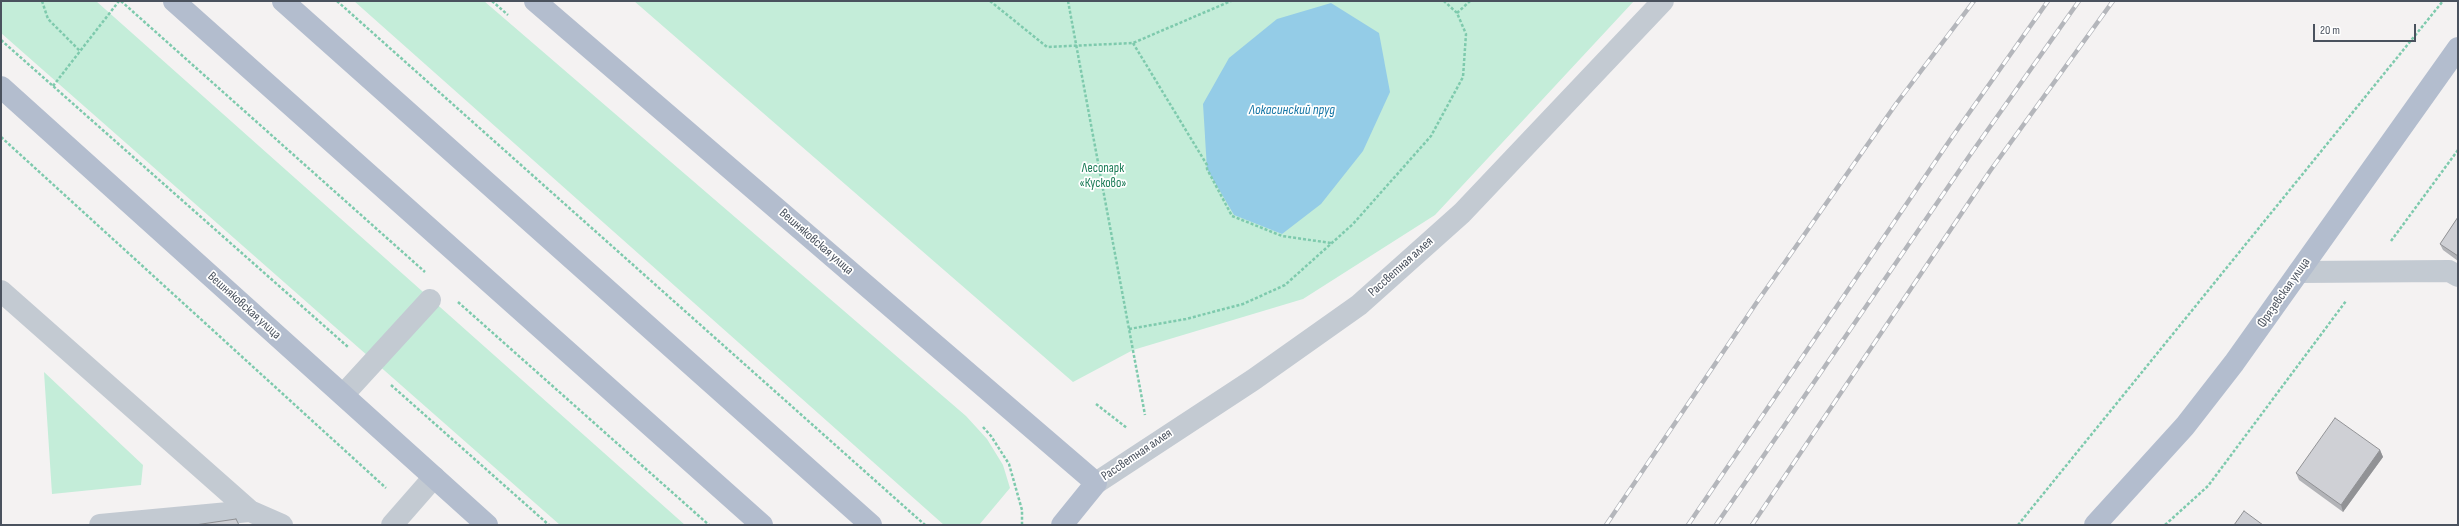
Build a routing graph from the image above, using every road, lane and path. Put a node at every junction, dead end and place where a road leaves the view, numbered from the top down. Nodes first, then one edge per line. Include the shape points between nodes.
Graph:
1 (42, 1) edge
2 (120, 1) edge
3 (174, 1) edge
4 (283, 1) edge
5 (337, 1) edge
6 (536, 1) edge
7 (990, 1) edge
8 (1068, 1) edge
9 (1231, 1) edge
10 (1444, 1) edge
11 (1470, 1) edge
12 (1663, 1) edge
13 (2443, 1) edge
14 (1226, 2) edge
15 (1457, 13) junction
16 (1, 40) edge
17 (1133, 43) junction
18 (1076, 45) junction
19 (2458, 48) edge
20 (80, 51) junction
21 (54, 86) junction
22 (1, 88) edge
23 (1, 137) edge
24 (2458, 150) edge
25 (1332, 243) junction
26 (2368, 271) junction
27 (2299, 272) junction
28 (430, 276) dead end
29 (2458, 276) edge
30 (1, 291) edge
31 (453, 297) dead end
32 (430, 300) dead end
33 (1129, 329) junction
34 (370, 366) junction
35 (343, 395) junction
36 (1096, 404) dead end
37 (1150, 445) junction
38 (434, 477) junction
39 (1096, 483) junction
40 (408, 508) junction
41 (1022, 510) dead end
42 (250, 511) junction
43 (100, 525) edge
44 (282, 525) edge
45 (392, 525) edge
46 (487, 525) edge
47 (549, 525) edge
48 (709, 525) edge
49 (762, 525) edge
50 (871, 525) edge
51 (925, 525) edge
52 (1022, 525) edge
53 (1062, 525) edge
54 (2018, 525) edge
55 (2095, 525) edge
56 (2165, 525) edge

1 - 20 path via 48,19
2 - 20 path
2 - 28 path
3 - 49 main road
4 - 50 main road
5 - 51 path
6 - 39 main road, Вешняковская улица
7 - 18 path via 1047,47
8 - 18 path
9 - 14 path
10 - 15 path
11 - 15 path
12 - 37 street, Рассветная аллея via 1462,213 1358,305 1252,380
13 - 54 path
14 - 17 path
15 - 25 path via 1466,34 1463,77 1430,136 1353,224
16 - 21 path
17 - 18 path
17 - 25 path via 1207,166 1232,216 1282,236
18 - 33 path
19 - 27 main road, Фрязевская улица
20 - 21 path
21 - 34 path
22 - 35 main road, Вешняковская улица
23 - 40 path
24 - 26 path
25 - 33 path via 1285,285 1243,304 1186,319
26 - 27 street
26 - 29 street via 2449,271
26 - 56 path via 2208,486
27 - 55 main road, Фрязевская улица via 2185,426
30 - 42 street
31 - 48 path
32 - 34 street
33 - 37 path
34 - 35 street
34 - 47 path
35 - 38 main road, Вешняковская улица
36 - 37 path
37 - 39 street, Рассветная аллея
38 - 40 street
38 - 46 main road, Вешняковская улица
39 - 53 main road
40 - 45 street
41 - 52 path
42 - 43 street
42 - 44 street

